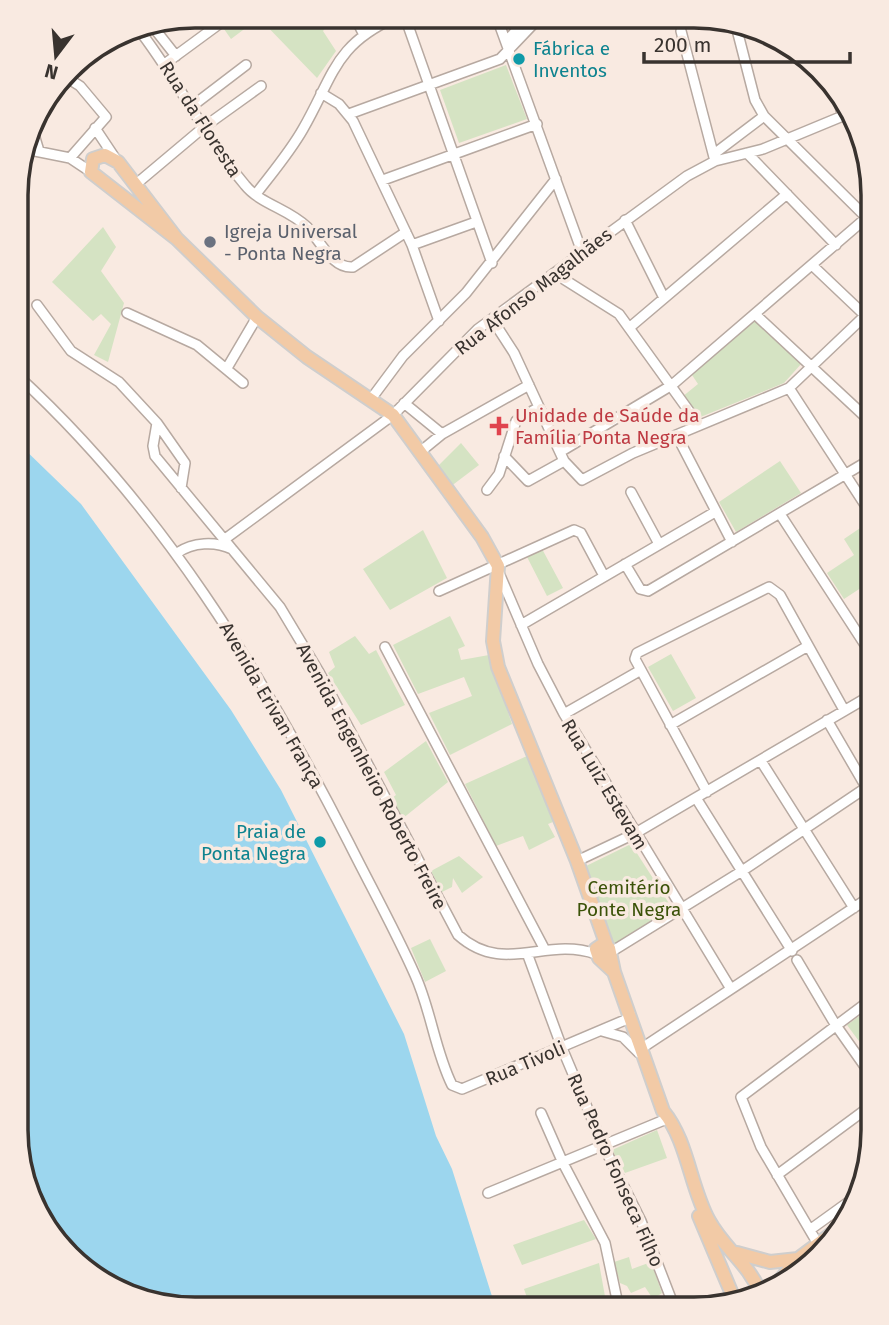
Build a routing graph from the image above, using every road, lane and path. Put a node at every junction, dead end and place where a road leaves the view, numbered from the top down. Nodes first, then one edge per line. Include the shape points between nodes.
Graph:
1 (214, 28) edge
2 (360, 28) edge
3 (373, 28) edge
4 (409, 28) edge
5 (500, 28) edge
6 (518, 28) edge
7 (530, 28) edge
8 (681, 31) dead end
9 (157, 32) edge
10 (363, 33) junction
11 (738, 34) edge
12 (146, 36) edge
13 (506, 42) junction
14 (510, 53) junction
15 (176, 56) junction
16 (166, 63) junction
17 (246, 65) dead end
18 (428, 85) junction
19 (261, 86) dead end
20 (84, 91) edge
21 (321, 93) junction
22 (191, 107) junction
23 (349, 114) junction
24 (764, 116) junction
25 (841, 116) edge
26 (537, 124) junction
27 (204, 127) junction
28 (95, 128) junction
29 (784, 139) junction
30 (37, 143) edge
31 (34, 150) edge
32 (39, 151) junction
33 (747, 153) junction
34 (452, 155) junction
35 (70, 158) junction
36 (714, 158) junction
37 (118, 162) junction
38 (91, 172) junction
39 (556, 179) junction
40 (383, 180) junction
41 (135, 184) junction
42 (256, 194) junction
43 (787, 194) junction
44 (861, 209) edge
45 (625, 220) junction
46 (476, 222) junction
47 (861, 226) edge
48 (406, 232) junction
49 (177, 239) junction
50 (836, 245) junction
51 (412, 246) junction
52 (582, 252) junction
53 (492, 262) junction
54 (813, 266) junction
55 (554, 273) junction
56 (664, 298) junction
57 (37, 305) dead end
58 (861, 312) edge
59 (127, 313) dead end
60 (757, 316) junction
61 (257, 317) junction
62 (492, 319) junction
63 (861, 320) edge
64 (439, 321) junction
65 (629, 328) junction
66 (811, 367) junction
67 (227, 368) junction
68 (243, 383) dead end
69 (529, 385) junction
70 (672, 385) junction
71 (28, 386) edge
72 (789, 388) junction
73 (370, 399) junction
74 (404, 402) junction
75 (539, 407) junction
76 (861, 413) edge
77 (393, 415) junction
78 (157, 423) junction
79 (699, 425) junction
80 (442, 434) junction
81 (677, 436) junction
82 (420, 452) junction
83 (504, 456) junction
84 (562, 456) junction
85 (861, 465) edge
86 (846, 474) junction
87 (181, 488) junction
88 (487, 491) dead end
89 (631, 492) dead end
90 (861, 498) edge
91 (715, 512) junction
92 (780, 514) junction
93 (225, 539) junction
94 (732, 542) junction
95 (659, 544) junction
96 (234, 550) junction
97 (177, 553) junction
98 (625, 564) junction
99 (498, 568) junction
100 (604, 576) junction
101 (439, 591) dead end
102 (521, 625) junction
103 (861, 639) edge
104 (808, 646) junction
105 (385, 648) dead end
106 (640, 670) junction
107 (861, 701) edge
108 (844, 710) junction
109 (564, 714) junction
110 (827, 720) junction
111 (670, 725) junction
112 (761, 761) junction
113 (861, 773) edge
114 (861, 790) edge
115 (707, 792) junction
116 (696, 798) junction
117 (803, 830) junction
118 (634, 834) junction
119 (577, 861) junction
120 (742, 871) junction
121 (861, 904) edge
122 (855, 908) junction
123 (681, 910) junction
124 (545, 950) junction
125 (604, 950) junction
126 (527, 953) junction
127 (795, 955) junction
128 (731, 989) junction
129 (861, 1006) edge
130 (630, 1014) junction
131 (835, 1024) junction
132 (600, 1031) junction
133 (562, 1048) junction
134 (642, 1048) junction
135 (861, 1061) edge
136 (647, 1064) junction
137 (450, 1083) joint
138 (541, 1113) dead end
139 (861, 1113) edge
140 (664, 1117) junction
141 (603, 1145) junction
142 (563, 1163) junction
143 (777, 1175) junction
144 (488, 1193) dead end
145 (843, 1206) edge
146 (811, 1229) junction
147 (715, 1230) junction
148 (817, 1243) edge
149 (810, 1250) edge
150 (736, 1253) junction
151 (717, 1258) junction
152 (798, 1259) junction
153 (794, 1264) edge
154 (756, 1285) edge
155 (731, 1292) edge
156 (616, 1297) edge
157 (670, 1297) edge

1 - 15 street
2 - 10 street
3 - 10 street
4 - 18 street
5 - 13 street
6 - 13 street
7 - 14 street
8 - 36 street
9 - 15 street, Rua da Floresta
10 - 21 street via 341,56
11 - 24 street via 755,100
12 - 16 street, Rua da Floresta
13 - 14 street
14 - 18 street
14 - 26 street
15 - 16 street
16 - 22 street, Rua da Floresta
17 - 22 street
18 - 23 street
18 - 34 street
19 - 27 street
20 - 28 street via 106,117
21 - 23 street
21 - 42 street via 303,130
22 - 27 street, Rua da Floresta
23 - 40 street
24 - 29 street
24 - 36 street, Rua Afonso Magalhães
25 - 29 street, Rua Afonso Magalhães
26 - 34 street
26 - 39 street
27 - 41 street
27 - 42 street, Rua da Floresta
28 - 35 street
28 - 37 street
29 - 33 street, Rua Afonso Magalhães
29 - 44 street
30 - 32 street
31 - 32 street
32 - 35 street
33 - 36 street, Rua Afonso Magalhães
33 - 43 street
34 - 40 street
34 - 46 street
35 - 38 street
36 - 45 street, Rua Afonso Magalhães
37 - 38 main road via 97,156
37 - 41 main road
38 - 49 main road
39 - 52 street
39 - 53 street
40 - 48 street
41 - 49 main road
42 - 48 street, Rua da Floresta via 300,221 345,267 353,267
43 - 50 street
43 - 56 street
45 - 52 street, Rua Afonso Magalhães
45 - 56 street
46 - 51 street
46 - 53 street
47 - 50 street
48 - 51 street
49 - 61 main road
50 - 54 street
51 - 64 street
52 - 55 street, Rua Afonso Magalhães
53 - 64 street
54 - 58 street
54 - 60 street
55 - 62 street, Rua Afonso Magalhães
55 - 65 street via 604,302
56 - 65 street
57 - 78 street via 71,351 119,382
59 - 67 street via 197,345
60 - 66 street
60 - 70 street
61 - 67 street
61 - 73 main road
62 - 69 street
62 - 74 street, Rua Afonso Magalhães
63 - 66 street
64 - 73 street via 403,356
65 - 70 street
66 - 72 street
66 - 76 street
67 - 68 street
69 - 75 street
69 - 80 street
70 - 79 street
70 - 84 street via 588,432
71 - 97 street, Avenida Erivan França via 94,453
72 - 79 street
72 - 86 street
73 - 77 main road
74 - 77 street, Rua Afonso Magalhães
74 - 80 street
75 - 83 street via 518,419
75 - 84 street
77 - 82 main road
77 - 93 street, Rua Afonso Magalhães via 328,470
78 - 87 street via 185,463
78 - 87 street via 154,453
79 - 81 street
80 - 82 street
81 - 84 street via 582,481
81 - 91 street
82 - 99 main road via 482,537
83 - 84 street via 531,482
83 - 88 street via 496,482
85 - 86 street
86 - 90 street
86 - 92 street
87 - 93 street
89 - 95 street
91 - 94 street
91 - 95 street
92 - 94 street
92 - 103 street
93 - 96 street
94 - 98 street via 648,591 642,590
95 - 98 street
96 - 97 street via 206,544
96 - 126 street, Avenida Engenheiro Roberto Freire via 280,607 319,672 458,935 485,953
97 - 137 street, Avenida Erivan França via 271,696 316,778 415,975
98 - 100 street
99 - 100 street via 577,530
99 - 101 street
99 - 102 street, Rua Luiz Estevam
99 - 119 main road via 495,659
100 - 102 street
102 - 109 street, Rua Luiz Estevam
104 - 106 street via 780,595 769,587 648,647 634,657
104 - 108 street
104 - 111 street
105 - 124 street
106 - 109 street
106 - 111 street
107 - 108 street
108 - 110 street
109 - 118 street, Rua Luiz Estevam
110 - 112 street
110 - 113 street
111 - 115 street
112 - 115 street
112 - 117 street
114 - 117 street
115 - 116 street
116 - 118 street
116 - 120 street
117 - 120 street
117 - 122 street
118 - 119 street
118 - 123 street, Rua Luiz Estevam
119 - 125 main road
120 - 123 street
120 - 127 street
121 - 122 street
122 - 127 street
123 - 125 street
123 - 128 street, Rua Luiz Estevam
124 - 125 street, Avenida Engenheiro Roberto Freire
124 - 126 street, Avenida Engenheiro Roberto Freire
125 - 130 main road
126 - 133 street, Rua Pedro Fonseca Filho
127 - 128 street
127 - 131 street
128 - 134 street
129 - 131 street
130 - 132 street, Rua Tivoli
130 - 134 main road
131 - 135 street
131 - 143 street via 741,1095
132 - 133 street, Rua Tivoli
132 - 136 street via 629,1040
133 - 137 street, Rua Tivoli via 462,1089
133 - 141 street, Rua Pedro Fonseca Filho
134 - 136 main road
136 - 140 main road
138 - 142 street
139 - 143 street
140 - 141 street
140 - 147 main road
140 - 151 main road
141 - 142 street
141 - 157 street, Rua Pedro Fonseca Filho via 642,1221
142 - 144 street
142 - 156 street via 605,1243
143 - 146 street
145 - 146 street
146 - 148 street
147 - 150 main road
147 - 151 main road
149 - 152 main road
150 - 152 main road via 770,1262
150 - 154 main road
151 - 155 main road
152 - 153 main road

